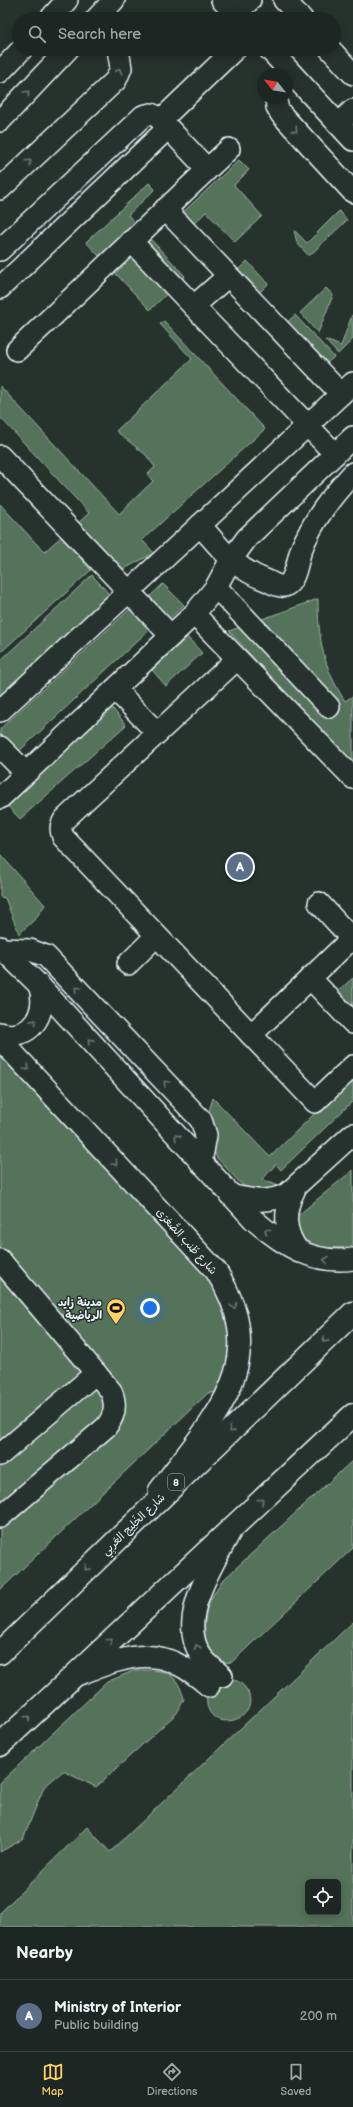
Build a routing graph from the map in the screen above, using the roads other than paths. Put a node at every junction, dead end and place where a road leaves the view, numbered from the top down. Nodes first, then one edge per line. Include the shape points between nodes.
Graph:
1 (67, 0) edge
2 (114, 0) edge
3 (284, 0) edge
4 (56, 12) edge
5 (103, 12) edge
6 (113, 12) edge
7 (295, 12) edge
8 (15, 56) edge
9 (61, 56) edge
10 (119, 56) edge
11 (228, 56) edge
12 (272, 56) edge
13 (277, 56) edge
14 (336, 56) edge
15 (275, 68) edge
16 (0, 72) edge
17 (353, 74) edge
18 (277, 104) edge
19 (346, 117) edge
20 (0, 121) edge
21 (164, 124) junction
22 (353, 140) edge
23 (229, 149) dead end
24 (207, 169) junction
25 (0, 189) edge
26 (353, 192) edge
27 (164, 210) junction
28 (131, 241) junction
29 (0, 250) edge
30 (228, 276) junction
31 (0, 288) edge
32 (194, 306) junction
33 (17, 350) dead end
34 (347, 389) edge
35 (308, 425) junction
36 (347, 447) edge
37 (0, 456) edge
38 (353, 474) edge
39 (310, 477) junction
40 (331, 498) junction
41 (200, 525) junction
42 (230, 560) junction
43 (216, 587) junction
44 (128, 592) junction
45 (194, 614) junction
46 (171, 636) junction
47 (237, 659) junction
48 (114, 689) junction
49 (329, 707) dead end
50 (0, 711) edge
51 (157, 733) junction
52 (0, 746) edge
53 (26, 773) junction
54 (353, 778) edge
55 (0, 798) edge
56 (319, 903) dead end
57 (156, 936) junction
58 (350, 943) edge
59 (1, 948) edge
60 (128, 964) dead end
61 (310, 978) junction
62 (39, 985) junction
63 (353, 1023) edge
64 (0, 1033) edge
65 (251, 1035) junction
66 (0, 1039) edge
67 (353, 1066) edge
68 (353, 1134) edge
69 (201, 1163) junction
70 (295, 1189) junction
71 (230, 1195) junction
72 (299, 1252) junction
73 (353, 1259) edge
74 (0, 1260) edge
75 (353, 1313) edge
76 (96, 1373) junction
77 (353, 1414) edge
78 (0, 1455) edge
79 (0, 1517) edge
80 (140, 1517) junction
81 (233, 1527) junction
82 (0, 1653) edge
83 (71, 1677) junction
84 (0, 1745) edge

1 - 4 street
2 - 5 street
2 - 6 street
3 - 7 street
8 - 16 street
20 -> 9 street
25 -> 10 street via 116,80 121,68
11 - 21 street
12 - 15 street
13 - 19 street
14 - 17 street
18 -> 26 street via 281,114
19 - 22 street
21 - 24 street
21 - 29 street via 151,114 143,116
21 - 31 street
23 - 24 street
24 - 27 street
27 - 28 street
27 - 30 street
28 - 32 street
28 - 33 street
30 - 32 street
30 - 34 street
32 - 35 street
34 - 35 street
35 - 36 street
35 - 41 street
36 - 39 street
37 - 44 street
38 - 40 street
39 - 40 street
39 - 42 street via 247,538
40 - 42 street via 307,535 288,585 282,586 255,577
41 - 42 street
41 - 44 street
42 - 43 street
43 - 45 street
43 - 49 street
44 - 46 street
44 - 50 street
45 - 46 street
45 - 47 street
46 - 48 street
47 - 51 street
47 - 54 street
48 - 51 street
48 - 53 street
51 - 57 street via 65,819 60,828 63,837
52 - 53 street
53 - 55 street
56 - 58 street
57 - 60 street
57 - 65 street
58 - 61 street
59 - 62 street
69 -> 59 street via 206,1135 201,1120 46,956 30,950
61 - 63 street
61 - 65 street
64 -> 62 street via 23,1032 37,1020 43,1003
69 -> 62 street
65 - 67 street via 315,1102
66 -> 80 street, شارع طُنب الصُّغرَى via 216,1271 228,1290 236,1310 240,1354 228,1396
68 - 70 street
69 - 71 street
70 - 71 street via 269,1201
70 - 72 street via 286,1210 286,1221 288,1233
72 -> 71 street via 264,1229
73 -> 72 street via 321,1259
74 - 76 street
75 -> 80 highway, شارع الخَلِيج العَربِي / 8
76 - 78 street
76 - 79 street via 114,1397 114,1410 110,1422
81 -> 77 highway
80 -> 82 highway, شارع الخَلِيج العَربِي / 8
83 -> 81 highway
83 -> 81 street via 103,1666 156,1656 215,1681 201,1657 192,1620 200,1589
84 -> 83 highway

